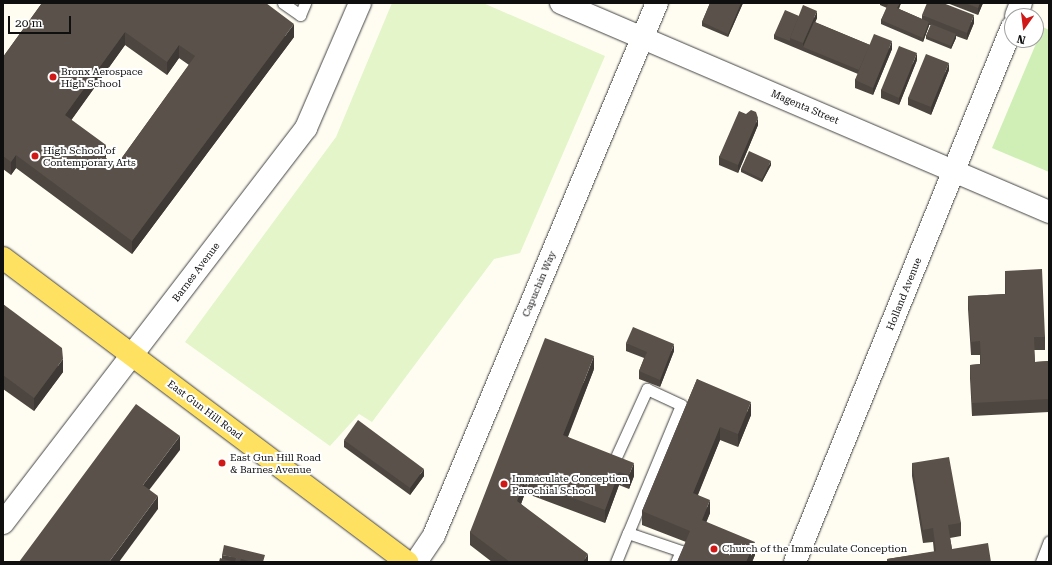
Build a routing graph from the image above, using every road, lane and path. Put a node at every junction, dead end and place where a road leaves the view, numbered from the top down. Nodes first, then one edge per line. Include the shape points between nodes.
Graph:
1 (283, 3) edge
2 (305, 3) edge
3 (360, 3) edge
4 (561, 3) edge
5 (657, 3) edge
6 (643, 37) junction
7 (1004, 46) edge
8 (954, 171) junction
9 (1049, 212) edge
10 (3, 258) edge
11 (132, 355) junction
12 (616, 457) edge
13 (3, 523) edge
14 (628, 532) junction
15 (1049, 541) edge
16 (397, 559) edge
17 (416, 562) edge
18 (616, 562) edge
19 (676, 562) edge
20 (795, 562) edge
21 (1041, 562) edge

1 - 2 lane via 300,15
3 - 11 street, Barnes Avenue via 306,128
4 - 6 street, Magenta Street
5 - 6 street, Capuchin Way
6 - 8 street, Magenta Street
6 - 17 street, Capuchin Way via 434,535
7 - 8 street, Holland Avenue
8 - 9 street, Magenta Street
8 - 20 street, Holland Avenue
10 - 11 main road, East Gun Hill Road
11 - 13 street, Barnes Avenue
11 - 16 main road, East Gun Hill Road
12 - 14 lane via 647,390 681,405
14 - 18 lane
14 - 19 lane via 681,551
15 - 21 lane

